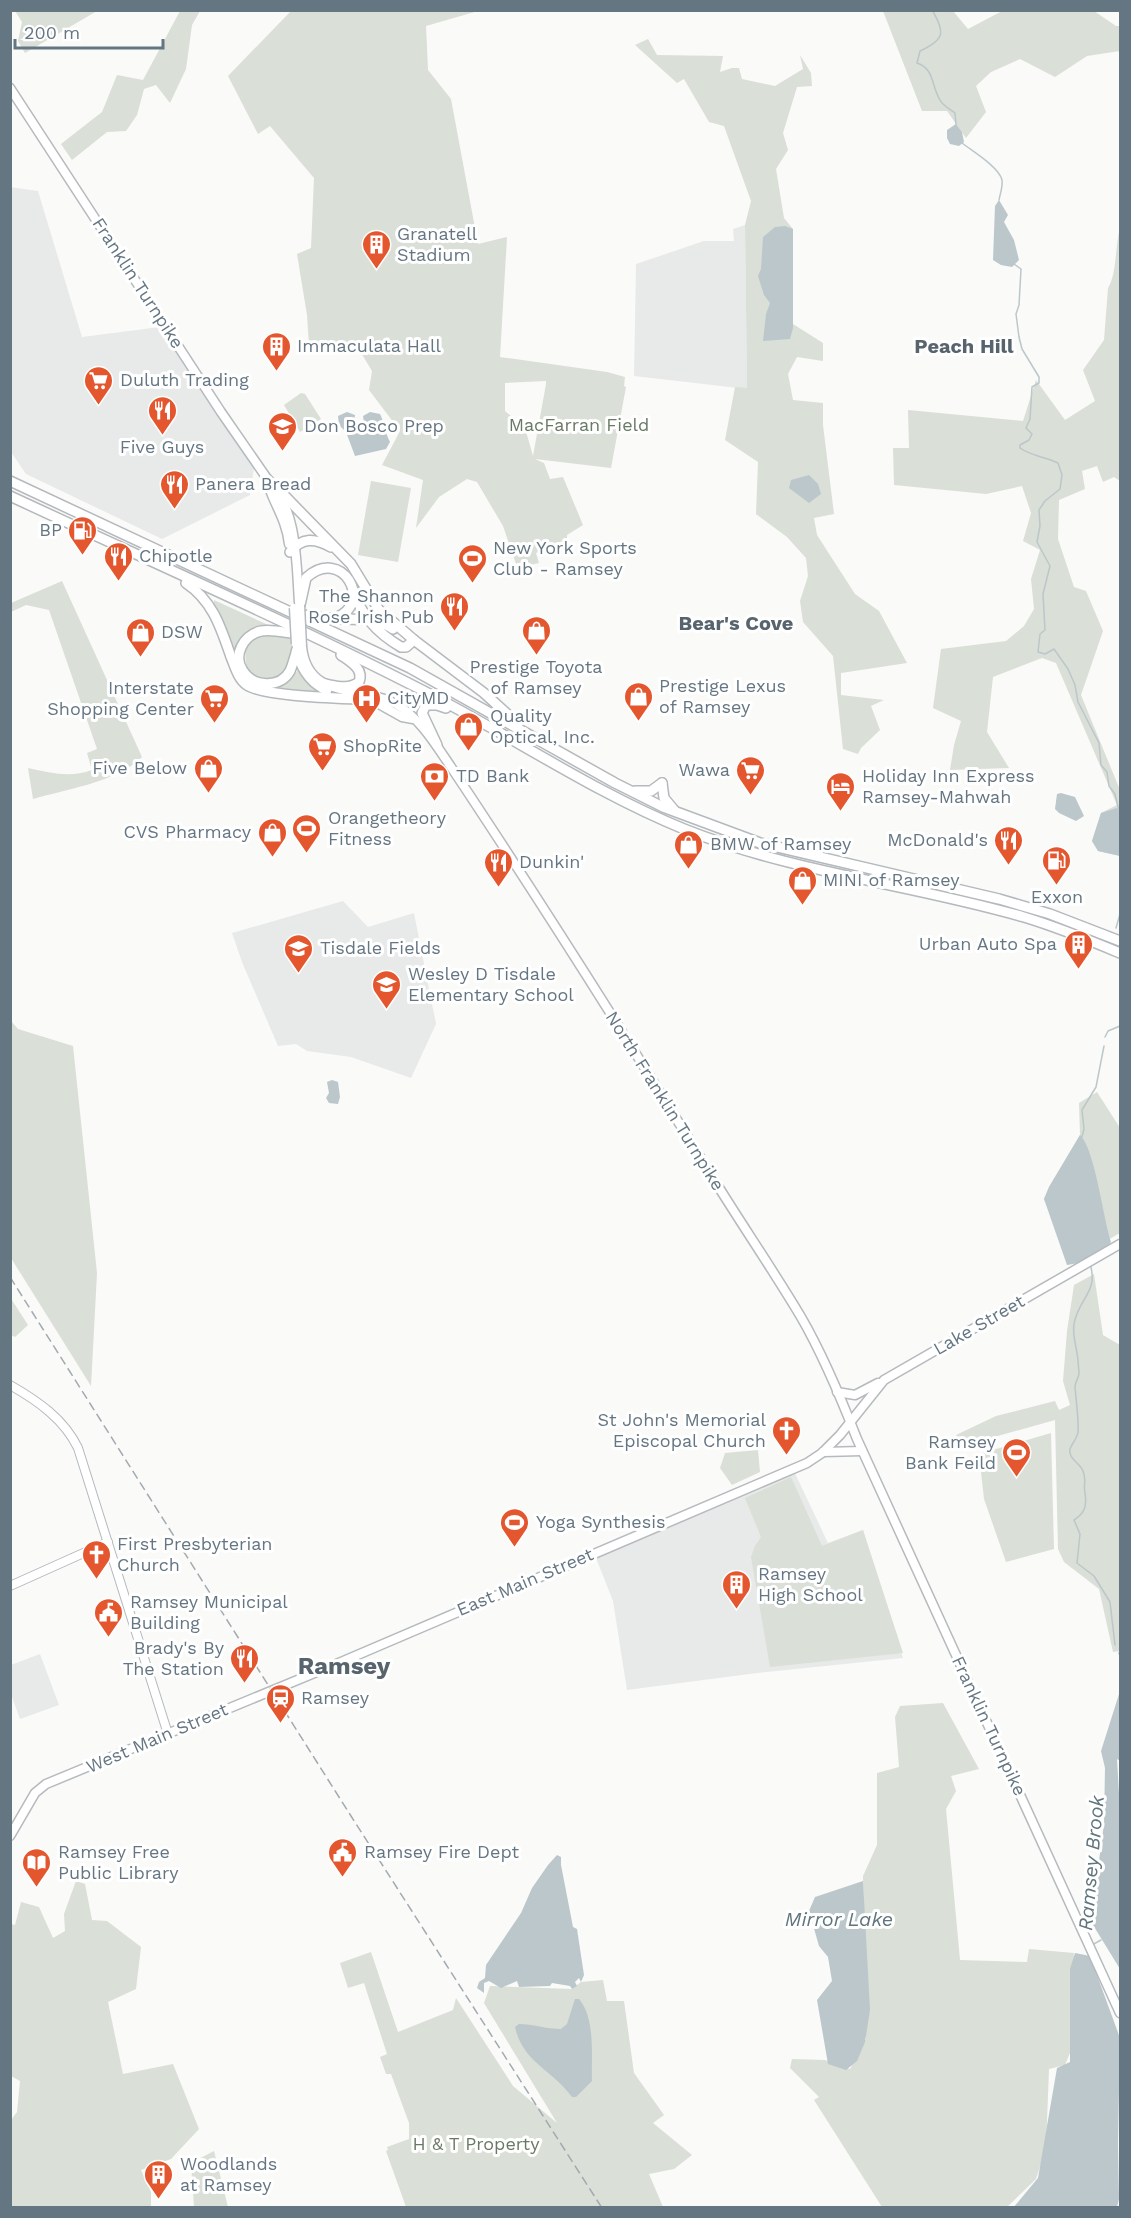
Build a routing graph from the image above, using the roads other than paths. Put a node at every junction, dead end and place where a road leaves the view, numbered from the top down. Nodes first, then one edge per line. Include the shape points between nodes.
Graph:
1 (10, 88) edge
2 (266, 477) junction
3 (10, 481) edge
4 (275, 486) junction
5 (10, 496) edge
6 (292, 549) junction
7 (343, 555) junction
8 (156, 564) junction
9 (353, 589) junction
10 (249, 592) junction
11 (297, 605) junction
12 (330, 619) junction
13 (368, 620) junction
14 (310, 636) junction
15 (414, 640) junction
16 (325, 643) junction
17 (298, 647) junction
18 (324, 684) junction
19 (358, 699) junction
20 (412, 719) junction
21 (490, 726) junction
22 (536, 739) junction
23 (436, 746) junction
24 (454, 772) joint
25 (627, 789) junction
26 (678, 813) junction
27 (1120, 941) edge
28 (1120, 953) edge
29 (1119, 1246) edge
30 (884, 1380) junction
31 (10, 1385) edge
32 (837, 1392) junction
33 (850, 1422) junction
34 (857, 1439) joint
35 (833, 1443) joint
36 (862, 1451) junction
37 (822, 1452) junction
38 (108, 1542) junction
39 (10, 1586) edge
40 (280, 1687) joint
41 (168, 1734) junction
42 (10, 1836) edge
43 (1120, 2013) edge

1 - 2 main road, Franklin Turnpike
2 - 4 main road, Franklin Turnpike
2 - 6 main road, Franklin Turnpike
3 - 10 highway
4 - 6 main road, Franklin Turnpike via 291,524
4 - 7 highway
5 - 8 highway
6 - 7 highway via 303,541 319,541
6 - 11 main road, Franklin Turnpike
7 - 15 highway via 379,610
8 - 14 highway
8 - 19 highway via 206,600 236,670 246,684 262,691
9 - 11 highway via 343,573 318,569 306,578
9 - 12 highway via 348,609
9 - 13 highway
10 - 12 highway via 310,616
10 - 22 highway via 410,668
11 - 17 main road, Franklin Turnpike, bridge
12 - 13 highway
13 - 15 highway via 401,647
14 - 16 highway
14 - 17 highway via 269,630 249,636 241,649 240,666 251,680 272,684 290,671
15 - 22 highway
16 - 18 highway via 361,674 352,687
16 - 21 highway
17 - 18 main road, Franklin Turnpike via 309,669
17 - 19 main road, Franklin Turnpike via 302,668 316,686
18 - 20 main road, Franklin Turnpike via 386,699 407,711
19 - 20 main road, Franklin Turnpike
20 - 23 main road, Franklin Turnpike
21 - 23 highway via 437,705 426,705 423,718
21 - 28 highway via 631,804 706,837 795,865 1025,917
22 - 25 highway
23 - 24 main road, Franklin Turnpike
24 - 32 main road, North Franklin Turnpike via 779,1281
25 - 26 highway
25 - 26 highway via 646,792 662,783 664,798
26 - 27 highway via 785,850 1024,906
29 - 30 main road, Lake Street
30 - 32 main road via 855,1395
30 - 33 main road, Lake Street
31 - 38 main road via 48,1410 74,1439
32 - 33 main road, North Franklin Turnpike
33 - 34 main road, North Franklin Turnpike
33 - 35 main road, Lake Street
34 - 36 main road, Franklin Turnpike
35 - 37 main road, East Main Street
36 - 37 main road
36 - 43 main road, Franklin Turnpike
37 - 40 main road, East Main Street via 807,1463
38 - 39 main road
38 - 41 main road
40 - 41 main road, West Main Street
41 - 42 main road, West Main Street via 46,1784 35,1793

